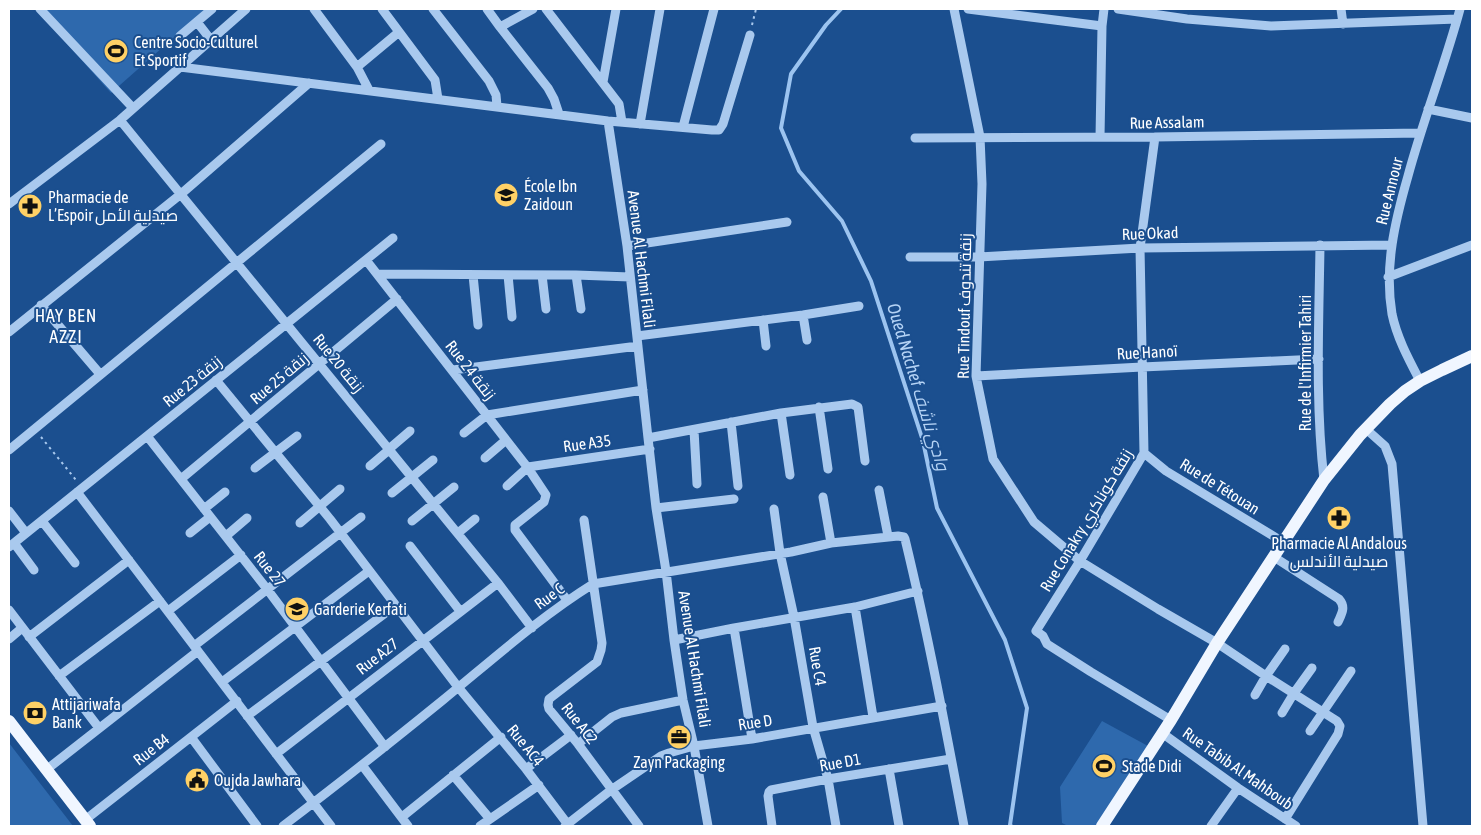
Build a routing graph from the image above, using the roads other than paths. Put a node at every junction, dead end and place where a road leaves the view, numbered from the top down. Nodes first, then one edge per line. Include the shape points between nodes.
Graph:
1 (40, 9) edge
2 (212, 9) edge
3 (246, 9) edge
4 (326, 9) edge
5 (382, 9) edge
6 (433, 9) edge
7 (487, 9) edge
8 (533, 9) edge
9 (546, 9) edge
10 (616, 9) edge
11 (660, 9) edge
12 (714, 9) edge
13 (954, 9) edge
14 (968, 9) edge
15 (1104, 9) edge
16 (1118, 9) edge
17 (1189, 9) edge
18 (1341, 9) edge
19 (1460, 9) edge
20 (316, 12) edge
21 (1186, 19) junction
22 (1457, 19) junction
23 (197, 22) junction
24 (1342, 24) junction
25 (1102, 26) junction
26 (500, 27) junction
27 (399, 32) junction
28 (750, 35) road end
29 (180, 36) dead end
30 (211, 40) junction
31 (180, 67) junction
32 (357, 67) junction
33 (604, 82) junction
34 (309, 83) junction
35 (369, 90) junction
36 (438, 99) junction
37 (497, 106) junction
38 (133, 108) junction
39 (1428, 109) junction
40 (559, 114) junction
41 (1472, 118) edge
42 (120, 120) junction
43 (608, 121) junction
44 (622, 122) junction
45 (640, 124) junction
46 (683, 127) junction
47 (1420, 133) junction
48 (1155, 137) junction
49 (916, 138) dead end
50 (980, 138) junction
51 (1100, 138) junction
52 (381, 144) dead end
53 (181, 194) junction
54 (9, 204) edge
55 (787, 222) dead end
56 (393, 238) dead end
57 (1392, 245) junction
58 (1472, 245) edge
59 (627, 246) junction
60 (1320, 246) junction
61 (1140, 248) junction
62 (910, 257) dead end
63 (979, 257) junction
64 (366, 260) junction
65 (238, 263) junction
66 (377, 274) junction
67 (473, 275) junction
68 (508, 275) junction
69 (542, 275) junction
70 (576, 275) junction
71 (1388, 277) junction
72 (630, 278) junction
73 (397, 300) junction
74 (41, 305) junction
75 (859, 306) dead end
76 (546, 310) dead end
77 (581, 310) dead end
78 (803, 315) junction
79 (512, 317) dead end
80 (763, 320) junction
81 (287, 323) junction
82 (478, 325) dead end
83 (9, 332) edge
84 (807, 340) dead end
85 (637, 341) junction
86 (766, 346) dead end
87 (1472, 356) edge
88 (1319, 359) junction
89 (320, 364) junction
90 (1142, 366) junction
91 (453, 370) junction
92 (100, 374) junction
93 (976, 376) junction
94 (216, 380) junction
95 (1420, 381) junction
96 (643, 390) junction
97 (819, 408) junction
98 (781, 413) junction
99 (487, 415) junction
100 (250, 422) junction
101 (731, 422) junction
102 (1366, 429) junction
103 (694, 430) junction
104 (410, 431) dead end
105 (464, 434) dead end
106 (147, 436) junction
107 (297, 436) dead end
108 (648, 438) junction
109 (506, 440) junction
110 (389, 449) junction
111 (650, 449) junction
112 (9, 450) edge
113 (276, 452) junction
114 (1144, 453) junction
115 (485, 458) dead end
116 (433, 460) dead end
117 (865, 461) dead end
118 (370, 466) dead end
119 (528, 467) junction
120 (255, 468) dead end
121 (828, 469) dead end
122 (790, 474) dead end
123 (412, 477) junction
124 (181, 479) junction
125 (1324, 480) junction
126 (698, 484) dead end
127 (507, 486) dead end
128 (738, 486) dead end
129 (454, 487) dead end
130 (340, 489) dead end
131 (80, 490) junction
132 (880, 490) dead end
133 (225, 492) dead end
134 (392, 493) dead end
135 (823, 496) dead end
136 (734, 499) dead end
137 (434, 503) junction
138 (320, 507) junction
139 (656, 508) junction
140 (204, 509) junction
141 (774, 509) dead end
142 (9, 511) edge
143 (210, 517) junction
144 (362, 517) dead end
145 (247, 518) dead end
146 (475, 520) dead end
147 (584, 520) dead end
148 (42, 521) junction
149 (412, 521) dead end
150 (300, 523) dead end
151 (26, 533) junction
152 (190, 533) dead end
153 (458, 533) junction
154 (341, 534) junction
155 (226, 536) junction
156 (893, 536) junction
157 (1283, 542) junction
158 (831, 543) junction
159 (11, 545) edge
160 (410, 546) dead end
161 (780, 553) junction
162 (240, 555) junction
163 (1274, 556) junction
164 (129, 560) junction
165 (1080, 561) junction
166 (75, 563) dead end
167 (34, 570) dead end
168 (369, 571) junction
169 (666, 571) junction
170 (498, 583) junction
171 (593, 584) junction
172 (267, 589) junction
173 (918, 591) junction
174 (567, 600) junction
175 (160, 601) junction
176 (395, 606) junction
177 (855, 607) junction
178 (9, 610) edge
179 (460, 611) junction
180 (168, 612) junction
181 (794, 616) junction
182 (1338, 622) dead end
183 (295, 626) junction
184 (22, 628) junction
185 (532, 628) junction
186 (734, 628) junction
187 (29, 637) junction
188 (9, 639) edge
189 (422, 640) junction
190 (674, 640) junction
191 (1217, 643) junction
192 (196, 649) junction
193 (1285, 649) dead end
194 (321, 661) junction
195 (1312, 668) dead end
196 (1351, 671) dead end
197 (60, 676) junction
198 (1266, 676) junction
199 (222, 682) junction
200 (458, 687) junction
201 (1294, 694) junction
202 (1255, 695) dead end
203 (349, 698) junction
204 (683, 700) junction
205 (236, 701) junction
206 (942, 706) junction
207 (1323, 712) junction
208 (1282, 713) dead end
209 (247, 716) junction
210 (873, 717) junction
211 (1171, 720) junction
212 (9, 721) edge
213 (813, 727) junction
214 (100, 728) junction
215 (1310, 731) dead end
216 (1162, 733) junction
217 (570, 735) junction
218 (191, 737) junction
219 (501, 737) junction
220 (752, 739) junction
221 (578, 744) junction
222 (694, 746) junction
223 (385, 747) junction
224 (276, 754) junction
225 (952, 759) junction
226 (362, 765) junction
227 (526, 769) junction
228 (889, 769) junction
229 (46, 770) junction
230 (453, 775) junction
231 (828, 779) junction
232 (539, 786) junction
233 (1238, 788) junction
234 (611, 790) junction
235 (314, 803) junction
236 (402, 817) junction
237 (490, 819) junction
238 (1285, 819) junction
239 (87, 823) edge
240 (567, 825) edge
241 (257, 826) edge
242 (283, 826) edge
243 (332, 826) edge
244 (408, 826) edge
245 (480, 826) edge
246 (639, 826) edge
247 (708, 826) edge
248 (772, 826) edge
249 (836, 826) edge
250 (899, 826) edge
251 (964, 826) edge
252 (1102, 826) edge
253 (1211, 826) edge
254 (1296, 826) edge
255 (1423, 826) edge

1 - 38 street
2 - 23 street
3 - 30 street
4 - 20 street
5 - 27 street
6 - 37 street via 489,80
7 - 26 street
8 - 26 street
9 - 33 street
10 - 33 street
11 - 45 street
12 - 46 street
13 - 50 street, Rue Tindouf زنقة تندوف
14 - 25 street
15 - 25 street
16 - 21 street
17 - 21 street
18 - 24 street
19 - 22 street, Rue Annour
20 - 32 street
21 - 24 street via 1271,26
22 - 24 street
22 - 39 street, Rue Annour
23 - 29 street
23 - 30 street
25 - 51 street
26 - 40 street via 548,88
27 - 32 street
27 - 36 street via 435,80
28 - 46 street via 719,130
30 - 31 street
31 - 34 street
31 - 38 street
32 - 35 street
33 - 44 street via 619,104
34 - 35 street
34 - 53 street
35 - 36 street
36 - 37 street
37 - 40 street
38 - 42 street
39 - 41 street
39 - 47 street, Rue Annour
40 - 43 street
42 - 53 street, Rue 20 زنقة
42 - 54 street
43 - 44 street
43 - 59 street, Avenue Al Hachmi Filali
44 - 45 street
45 - 46 street
47 - 48 street, Rue Assalam
47 - 57 street, Rue Annour
48 - 51 street, Rue Assalam
48 - 61 street, Rue Conakry زنقة كوناكري
49 - 50 street, Rue Assalam
50 - 51 street, Rue Assalam
50 - 63 street, Rue Tindouf زنقة تندوف
52 - 65 street
53 - 65 street, Rue 20 زنقة
53 - 74 street
55 - 59 street
56 - 64 street, Rue 23 زنقة
57 - 60 street, Rue Okad
57 - 71 street, Rue Annour
58 - 71 street
59 - 72 street, Avenue Al Hachmi Filali
60 - 61 street, Rue Okad
60 - 88 street, Rue de l'Infirmier Tahiri
61 - 63 street, Rue Okad
61 - 90 street, Rue Conakry زنقة كوناكري
62 - 63 street, Rue Okad
63 - 93 street, Rue Tindouf زنقة تندوف
64 - 66 street, Rue 24 زنقة
64 - 81 street, Rue 23 زنقة
65 - 81 street, Rue 20 زنقة
65 - 92 street
66 - 67 street
66 - 73 street, Rue 24 زنقة
67 - 68 street
67 - 82 street
68 - 69 street
68 - 79 street
69 - 70 street
69 - 76 street
70 - 72 street
70 - 77 street
71 - 95 street, Rue Annour via 1393,317
72 - 85 street, Avenue Al Hachmi Filali
73 - 89 street, Rue 25 زنقة
73 - 91 street, Rue 24 زنقة
74 - 83 street
74 - 92 street
75 - 78 street
78 - 80 street
78 - 84 street
80 - 85 street
80 - 86 street
81 - 89 street, Rue 20 زنقة
81 - 94 street, Rue 23 زنقة
85 - 91 street
85 - 96 street, Avenue Al Hachmi Filali
87 - 95 main road
88 - 90 street, Rue Hanoï
88 - 125 street, Rue de l'Infirmier Tahiri via 1320,446
89 - 100 street, Rue 25 زنقة
89 - 110 street, Rue 20 زنقة
90 - 93 street, Rue Hanoï
90 - 114 street, Rue Conakry زنقة كوناكري
91 - 99 street, Rue 24 زنقة
92 - 112 street
93 - 165 street, Rue Tindouf زنقة تندوف via 993,459 1034,522
94 - 100 street, Rue AC4
94 - 106 street, Rue 23 زنقة
95 - 102 main road via 1390,404
96 - 99 street
96 - 108 street, Avenue Al Hachmi Filali
97 - 98 street
97 - 117 street via 852,404 858,407
97 - 121 street
98 - 101 street
98 - 122 street
99 - 105 street
99 - 109 street, Rue 24 زنقة
100 - 113 street, Rue AC4
100 - 124 street, Rue 25 زنقة
101 - 103 street
101 - 128 street
102 - 125 main road
102 - 255 street via 1385,446 1392,464
103 - 108 street
103 - 126 street
104 - 110 street
106 - 124 street, Rue 27
106 - 131 street, Rue 23 زنقة
107 - 113 street
108 - 111 street, Avenue Al Hachmi Filali
109 - 115 street
109 - 119 street, Rue 24 زنقة
110 - 118 street
110 - 123 street, Rue 20 زنقة
111 - 119 street, Rue A35
111 - 139 street, Avenue Al Hachmi Filali
113 - 120 street
113 - 138 street, Rue AC4
114 - 157 street, Rue de Tétouan via 1166,471
114 - 165 street, Rue Conakry زنقة كوناكري
116 - 123 street
119 - 127 street
119 - 174 street, Rue 24 زنقة via 546,495 544,502 515,525 515,530
123 - 134 street
123 - 137 street, Rue 20 زنقة
124 - 140 street, Rue 27
125 - 157 main road
129 - 137 street
130 - 138 street
131 - 148 street, Rue 23 زنقة
131 - 164 street
132 - 156 street
133 - 140 street
135 - 158 street
136 - 139 street
137 - 149 street
137 - 153 street, Rue 20 زنقة
138 - 150 street
138 - 154 street, Rue AC4
139 - 169 street, Avenue Al Hachmi Filali
140 - 143 street, Rue 27
141 - 161 street, Rue C4
142 - 151 street
143 - 152 street
143 - 155 street, Rue 27
144 - 154 street
145 - 155 street
146 - 153 street
147 - 171 street
148 - 151 street, Rue 23 زنقة
148 - 166 street
151 - 159 street, Rue 23 زنقة
153 - 170 street, Rue 20 زنقة
154 - 168 street, Rue AC4
154 - 172 street
155 - 162 street, Rue 27
156 - 158 street, Rue C
156 - 173 street via 905,539
157 - 163 main road
158 - 161 street, Rue C
159 - 167 street
160 - 179 street
161 - 169 street, Rue C
161 - 181 street, Rue C4
162 - 172 street, Rue 27
162 - 180 street
163 - 182 street via 1339,599 1343,608
163 - 191 main road
164 - 175 street
164 - 187 street
165 - 191 street, Rue Tindouf زنقة تندوف
165 - 211 street, Rue Conakry زنقة كوناكري via 1036,631 1047,644
168 - 176 street, Rue AC4
168 - 183 street
169 - 171 street, Rue C
169 - 190 street, Avenue Al Hachmi Filali
170 - 179 street, Rue A27
170 - 185 street, Rue 20 زنقة
171 - 174 street, Rue C
171 - 217 street, Rue AC2 via 602,643 597,662 549,699 548,705
172 - 183 street, Rue 27
172 - 192 street
173 - 177 street
173 - 206 street
174 - 185 street, Rue C
175 - 180 street
175 - 197 street
176 - 189 street, Rue AC4
176 - 194 street, Rue A27
177 - 181 street
177 - 210 street
178 - 184 street
179 - 189 street, Rue A27
180 - 192 street
181 - 186 street
181 - 213 street, Rue C4
183 - 194 street, Rue 27
183 - 199 street
184 - 187 street
184 - 188 street
185 - 200 street, Rue C
186 - 190 street
186 - 220 street
187 - 197 street
189 - 200 street, Rue AC4
189 - 203 street, Rue A27
190 - 204 street, Avenue Al Hachmi Filali
191 - 198 street, Rue Tindouf زنقة تندوف
191 - 211 main road
192 - 199 street
192 - 214 street
193 - 198 street
194 - 203 street, Rue 27
194 - 209 street, Rue A27
195 - 201 street
196 - 207 street
197 - 214 street
198 - 201 street, Rue Tindouf زنقة تندوف
198 - 202 street
199 - 205 street
200 - 219 street, Rue AC4
200 - 223 street, Rue C
201 - 207 street, Rue Tindouf زنقة تندوف
201 - 208 street
203 - 223 street, Rue 27
203 - 224 street, Rue A27
204 - 221 street via 620,713
204 - 222 street, Avenue Al Hachmi Filali
205 - 209 street
205 - 218 street, Rue B4
206 - 210 street, Rue D
206 - 225 street
207 - 215 street
207 - 238 street, Rue Tindouf زنقة تندوف via 1337,721 1338,734
209 - 224 street
210 - 213 street, Rue D
211 - 216 main road
212 - 229 main road
213 - 220 street, Rue D
213 - 231 street, Rue C4
214 - 229 street
216 - 233 street, Rue Tabib Al Mahboub
216 - 252 main road
217 - 221 street, Rue AC2
217 - 227 street
218 - 239 street, Rue B4
218 - 241 street
219 - 227 street, Rue AC4
219 - 230 street
220 - 222 street, Rue D
221 - 234 street, Rue AC2
222 - 234 street, Rue D via 661,756
222 - 247 street, Avenue Al Hachmi Filali
223 - 226 street, Rue C
224 - 235 street
225 - 228 street, Rue D1
225 - 251 street
226 - 235 street, Rue C
226 - 236 street
227 - 232 street, Rue AC4
228 - 231 street, Rue D1
228 - 250 street
229 - 239 main road
230 - 236 street
230 - 237 street
231 - 248 street, Rue D1 via 769,792
231 - 249 street, Rue C4
232 - 237 street
232 - 240 street, Rue AC4
233 - 238 street, Rue Tabib Al Mahboub
233 - 253 street
234 - 240 street, Rue D
234 - 246 street
235 - 242 street, Rue C
235 - 243 street
236 - 244 street
237 - 245 street
238 - 254 street, Rue Tabib Al Mahboub

